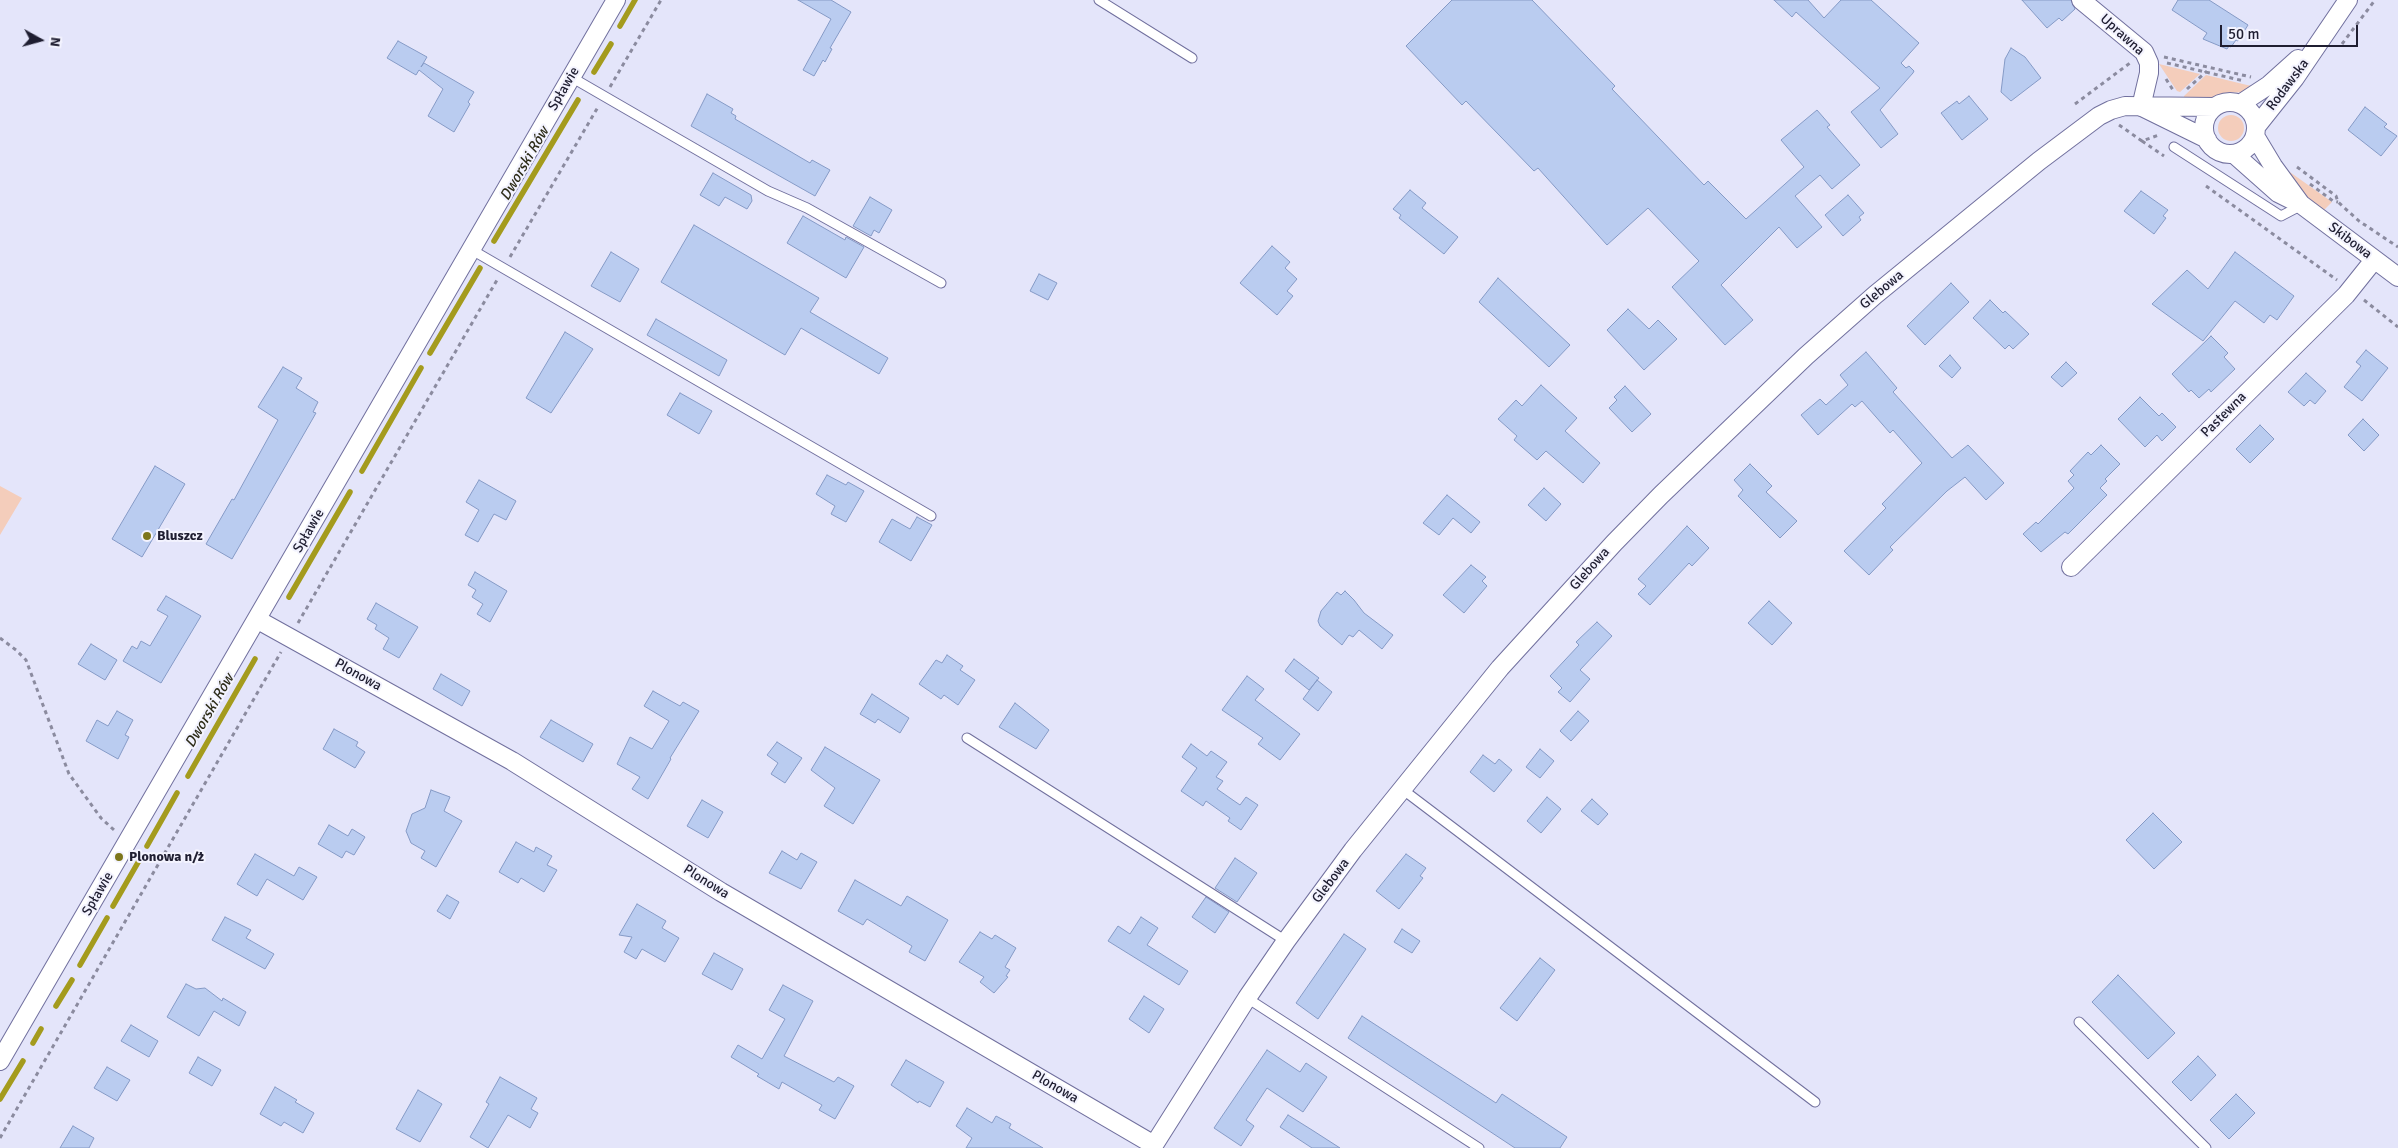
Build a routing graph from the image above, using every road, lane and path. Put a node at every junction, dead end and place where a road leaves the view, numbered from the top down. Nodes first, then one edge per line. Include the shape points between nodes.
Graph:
1 (616, 0) edge
2 (661, 0) edge
3 (1098, 0) edge
4 (2082, 0) edge
5 (2348, 0) edge
6 (2336, 18) junction
7 (2144, 52) junction
8 (1192, 58) dead end
9 (2211, 68) dead end
10 (2206, 72) junction
11 (571, 77) junction
12 (2251, 83) dead end
13 (2185, 91) dead end
14 (605, 96) junction
15 (2240, 104) junction
16 (2141, 107) junction
17 (2214, 107) junction
18 (2112, 121) dead end
19 (2255, 132) junction
20 (2160, 134) dead end
21 (2207, 139) junction
22 (2142, 141) junction
23 (2174, 147) dead end
24 (2234, 154) junction
25 (2166, 158) dead end
26 (2291, 163) dead end
27 (2200, 181) dead end
28 (2302, 205) junction
29 (2398, 247) edge
30 (472, 250) junction
31 (2374, 260) junction
32 (504, 268) junction
33 (2398, 277) edge
34 (941, 283) dead end
35 (2350, 290) junction
36 (2398, 327) edge
37 (931, 516) dead end
38 (2071, 567) dead end
39 (258, 620) junction
40 (290, 637) junction
41 (0, 638) edge
42 (967, 738) dead end
43 (1402, 789) junction
44 (128, 842) junction
45 (1286, 941) junction
46 (1248, 998) junction
47 (2079, 1022) dead end
48 (0, 1061) edge
49 (1814, 1102) dead end
50 (0, 1138) edge
51 (1153, 1146) edge
52 (1479, 1148) edge
53 (2206, 1148) edge

1 - 11 street, Spławie
2 - 14 path
3 - 8 lane
4 - 7 street, Uprawna
5 - 6 street, Rodawska
6 - 15 street, Rodawska via 2287,72
6 - 19 street, Rodawska
7 - 10 path via 2159,62
7 - 16 street, Uprawna via 2149,73
9 - 10 path
10 - 12 path
10 - 13 path
11 - 14 lane
11 - 30 street, Spławie
14 - 32 path
14 - 34 lane via 768,191 806,208
15 - 17 street via 2222,103
15 - 19 street via 2251,113
16 - 17 street, Glebowa
16 - 21 street, Glebowa
16 - 43 street, Glebowa via 2125,106 2111,110 2083,128 1883,289 1806,356 1614,543 1500,668
17 - 21 street via 2204,122
18 - 22 path
19 - 24 street via 2247,148
19 - 28 street, Skibowa via 2273,166
20 - 22 path
21 - 24 street via 2218,151
22 - 25 path
23 - 28 lane via 2281,216
24 - 28 street, Skibowa via 2278,193
26 - 29 path via 2336,196 2338,202 2359,221
27 - 35 path
28 - 31 street, Skibowa
30 - 32 lane
30 - 39 street, Spławie
31 - 33 street, Skibowa
31 - 35 street, Pastewna
32 - 37 lane
32 - 40 path
35 - 36 path
35 - 38 street, Pastewna
39 - 40 street, Plonowa
39 - 44 street, Spławie
40 - 50 path
40 - 51 street, Plonowa via 512,761 721,892
41 - 44 path via 26,660 69,774 101,818
42 - 45 lane
43 - 45 street, Glebowa
43 - 49 lane
44 - 48 street, Spławie
45 - 46 street, Glebowa
46 - 51 street, Glebowa
46 - 52 lane
47 - 53 lane

